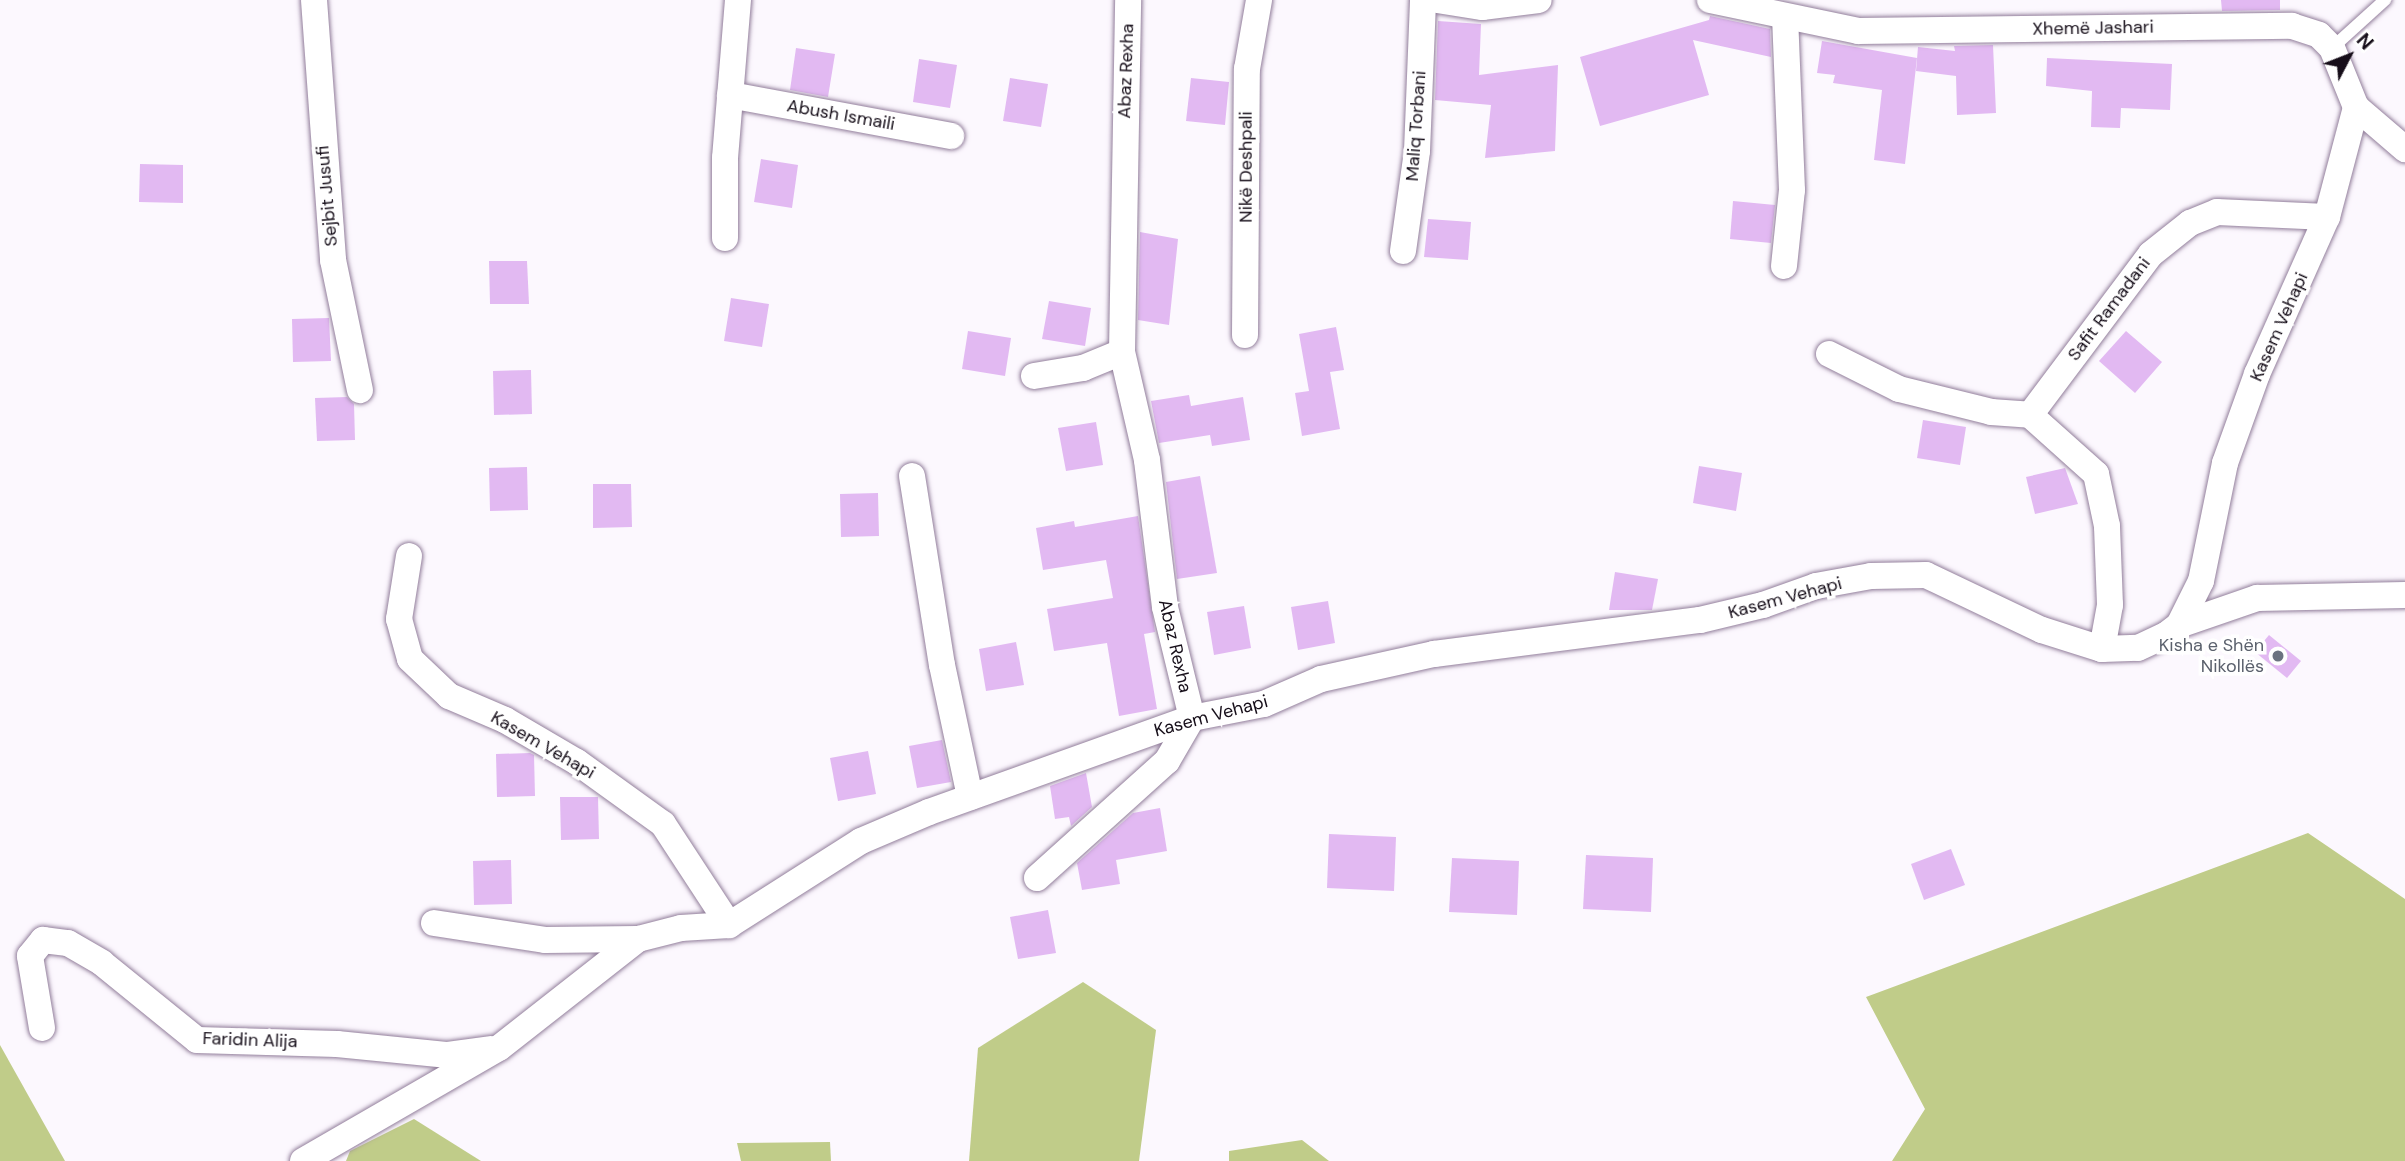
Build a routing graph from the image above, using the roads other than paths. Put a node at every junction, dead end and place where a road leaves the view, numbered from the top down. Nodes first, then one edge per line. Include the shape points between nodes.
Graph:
1 (314, 0) edge
2 (738, 0) edge
3 (1128, 0) edge
4 (1259, 0) edge
5 (1423, 0) edge
6 (1437, 0) edge
7 (1539, 0) edge
8 (1710, 0) edge
9 (2385, 0) edge
10 (1785, 16) junction
11 (2332, 48) junction
12 (730, 95) junction
13 (2356, 107) junction
14 (951, 136) dead end
15 (2405, 149) edge
16 (2327, 217) junction
17 (725, 238) dead end
18 (1403, 251) dead end
19 (1784, 266) dead end
20 (1245, 335) dead end
21 (1122, 352) junction
22 (1829, 354) dead end
23 (1034, 376) dead end
24 (359, 390) dead end
25 (2031, 415) junction
26 (912, 476) dead end
27 (409, 556) dead end
28 (2405, 595) edge
29 (2179, 625) junction
30 (2102, 649) junction
31 (1192, 718) junction
32 (970, 797) junction
33 (1037, 878) dead end
34 (434, 923) dead end
35 (729, 925) junction
36 (638, 939) junction
37 (41, 1028) dead end
38 (499, 1048) junction
39 (303, 1161) edge

1 - 24 street, Sejbit Jusufi via 333,260
2 - 12 street
3 - 21 street, Abaz Rexha
4 - 20 street, Nikë Deshpali via 1247,69
5 - 18 street, Maliq Torbani via 1417,151
6 - 7 street via 1482,7
8 - 10 street, Xhemë Jashari
9 - 11 lane
10 - 11 street, Xhemë Jashari via 1858,31 2292,26 2319,35
10 - 19 street via 1791,190
11 - 13 street
12 - 14 street, Abush Ismaili
12 - 17 street
13 - 15 street
13 - 16 street, Kasem Vehapi
16 - 25 street, Safit Ramadani via 2217,212 2190,223 2151,254
16 - 29 street, Kasem Vehapi via 2243,412 2225,463 2200,581
21 - 23 street via 1083,368
21 - 31 street, Abaz Rexha via 1147,460 1165,607
22 - 25 street via 1899,389 1990,412
25 - 30 street via 2095,474 2107,526 2110,605
26 - 32 street via 942,664
27 - 35 street, Kasem Vehapi via 400,619 410,659 449,696 505,720 577,762 663,824
28 - 29 street via 2257,598
29 - 30 street, Kasem Vehapi via 2138,648
30 - 31 street, Kasem Vehapi via 2042,631 1926,575 1871,576 1816,586 1700,620 1434,654 1321,679 1264,704
31 - 32 street, Kasem Vehapi
31 - 33 street, Abaz Rexha via 1167,761
32 - 35 street, Kasem Vehapi via 861,841
34 - 36 street via 545,940
35 - 36 street, Kasem Vehapi via 681,928
36 - 38 street, Kasem Vehapi
37 - 38 street, Faridin Alija via 30,956 43,940 68,943 102,963 197,1040 337,1044 448,1055
38 - 39 street, Kasem Vehapi

